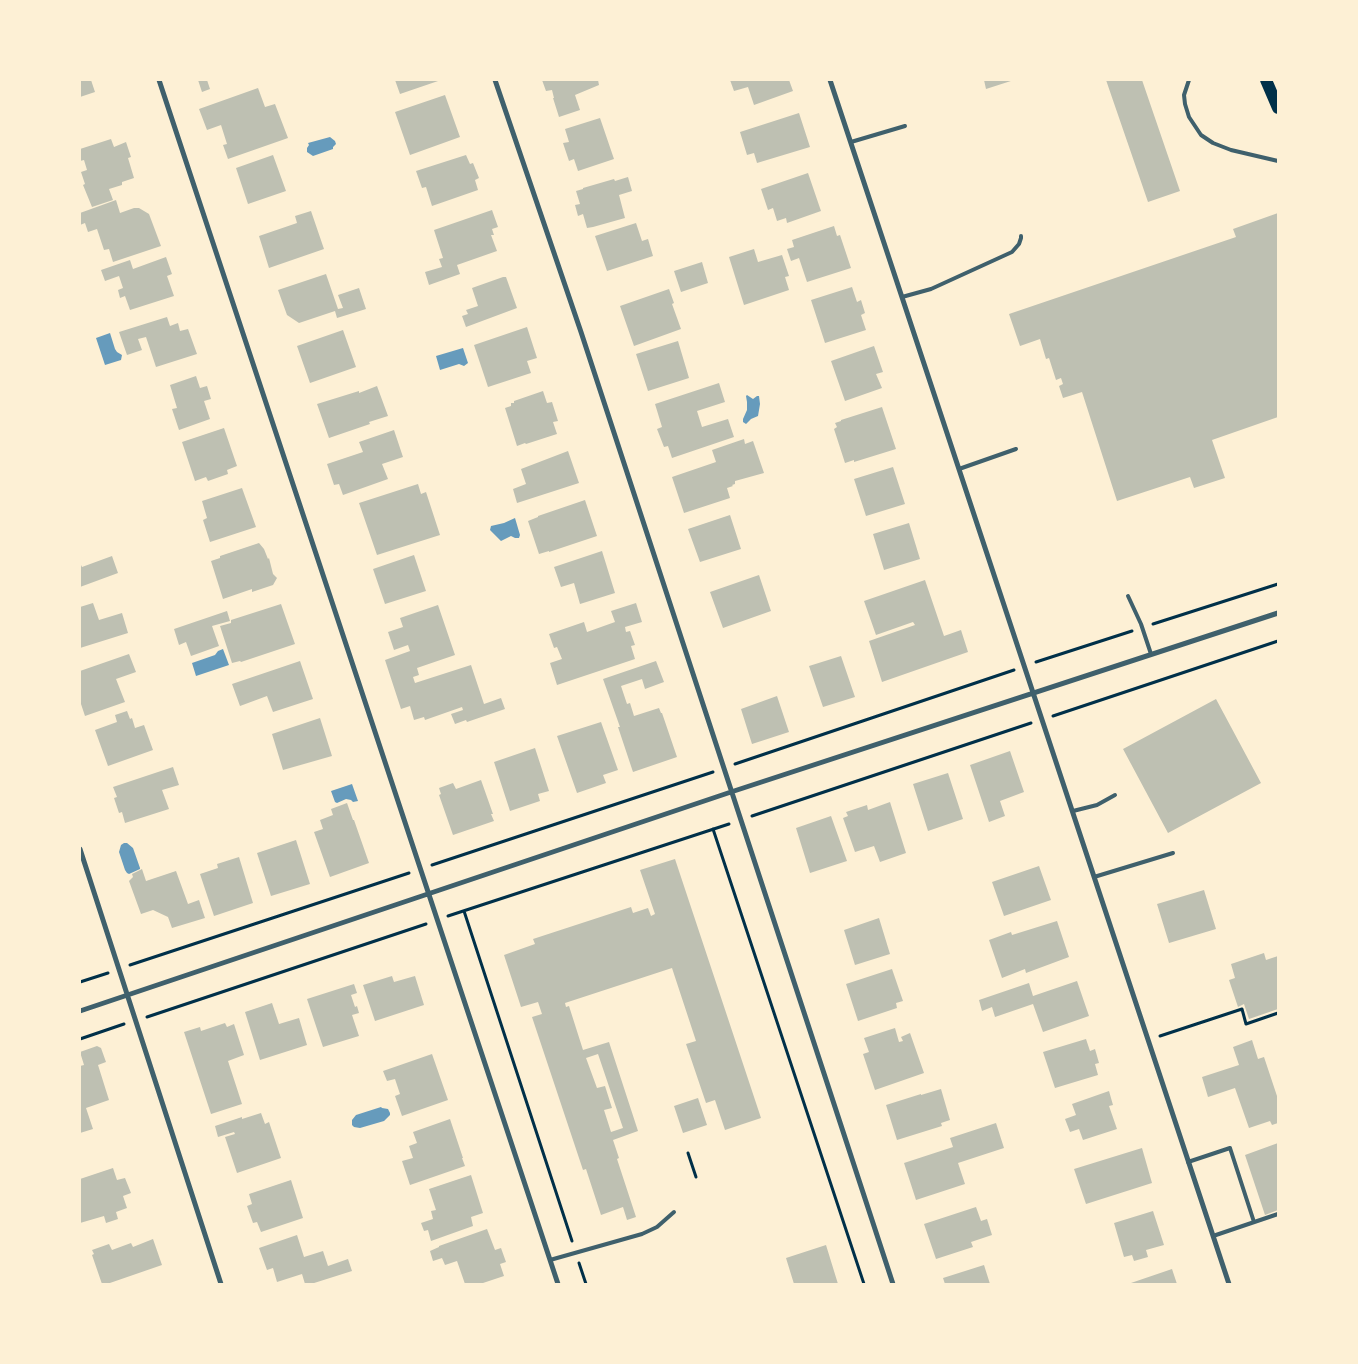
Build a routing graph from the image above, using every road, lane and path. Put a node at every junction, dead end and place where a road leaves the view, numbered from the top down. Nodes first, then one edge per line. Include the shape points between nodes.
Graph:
1 (159, 80) edge
2 (495, 80) edge
3 (830, 80) edge
4 (1189, 80) edge
5 (1266, 80) edge
6 (1278, 108) edge
7 (905, 126) dead end
8 (851, 142) junction
9 (1278, 161) edge
10 (1021, 236) dead end
11 (902, 297) junction
12 (1016, 449) dead end
13 (959, 469) junction
14 (1278, 584) edge
15 (1128, 596) dead end
16 (1278, 613) edge
17 (1142, 627) junction
18 (1278, 641) edge
19 (1152, 654) junction
20 (1024, 666) junction
21 (1033, 692) junction
22 (1042, 720) junction
23 (723, 768) junction
24 (731, 792) junction
25 (1115, 795) dead end
26 (1073, 811) junction
27 (740, 820) junction
28 (713, 829) junction
29 (80, 849) edge
30 (1173, 853) dead end
31 (420, 869) junction
32 (1094, 877) junction
33 (428, 894) junction
34 (464, 911) junction
35 (437, 920) junction
36 (120, 969) junction
37 (80, 982) edge
38 (128, 995) junction
39 (80, 1011) edge
40 (1278, 1013) edge
41 (136, 1021) junction
42 (1177, 1031) dead end
43 (80, 1039) edge
44 (688, 1153) dead end
45 (1188, 1162) junction
46 (696, 1177) dead end
47 (674, 1212) dead end
48 (1278, 1214) edge
49 (1254, 1222) junction
50 (1213, 1236) junction
51 (576, 1252) junction
52 (550, 1260) junction
53 (221, 1284) edge
54 (558, 1284) edge
55 (586, 1284) edge
56 (864, 1284) edge
57 (893, 1284) edge
58 (1229, 1284) edge

1 - 31 street
2 - 23 street
3 - 8 street
4 - 9 lane via 1184,104 1201,135 1231,150
5 - 6 main road
7 - 8 lane
8 - 11 street
10 - 11 lane via 1012,252 931,289
11 - 13 street
12 - 13 lane
13 - 20 street
14 - 17 path
15 - 17 lane
16 - 19 street
17 - 19 lane
17 - 20 path
18 - 22 path
19 - 21 street
20 - 21 street
20 - 23 path
21 - 22 street
21 - 24 street
22 - 26 street
22 - 27 path
23 - 24 street
23 - 31 path
24 - 27 street
24 - 33 street
25 - 26 lane via 1097,805
26 - 32 street
27 - 28 path
27 - 57 street
28 - 34 path
28 - 56 path
29 - 36 street
30 - 32 lane
31 - 33 street
31 - 36 path
32 - 45 street
33 - 35 street
33 - 38 street
34 - 35 path
34 - 51 path
35 - 41 path
35 - 52 street
36 - 37 path
36 - 38 street
38 - 39 street
38 - 41 street
40 - 42 path via 1246,1024 1242,1009
41 - 43 path
41 - 53 street
44 - 46 path
45 - 49 lane via 1230,1148
45 - 50 street
47 - 51 lane via 657,1227 642,1234
48 - 49 lane
49 - 50 lane
50 - 58 street
51 - 52 lane
51 - 55 path
52 - 54 street

